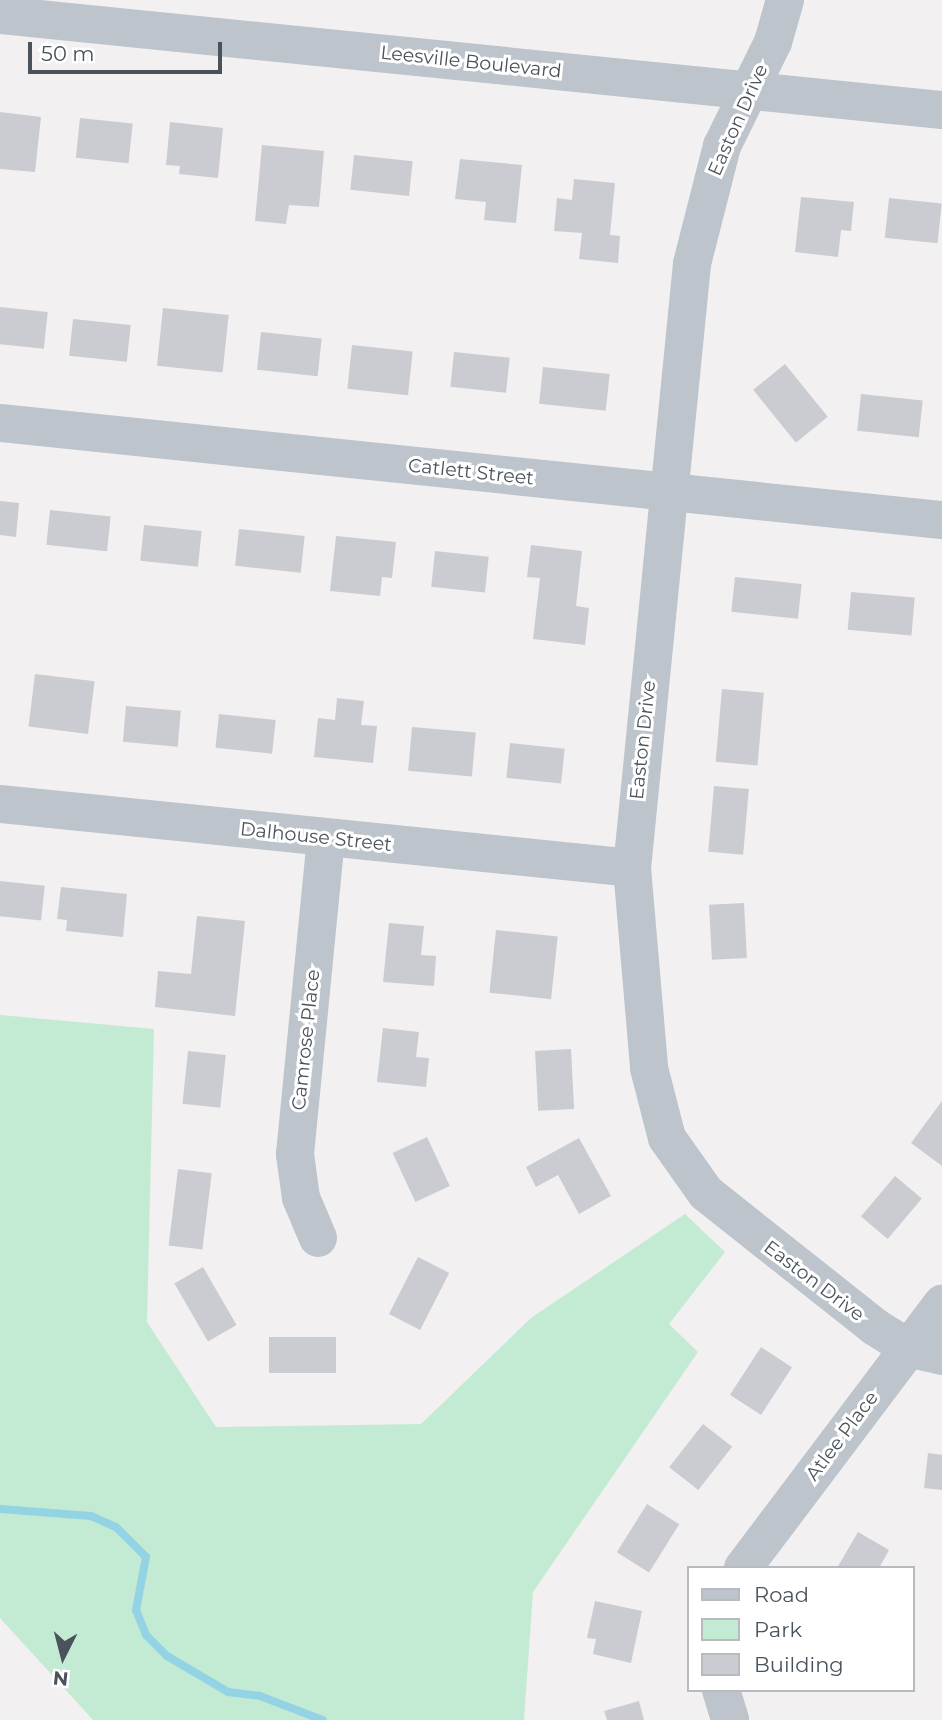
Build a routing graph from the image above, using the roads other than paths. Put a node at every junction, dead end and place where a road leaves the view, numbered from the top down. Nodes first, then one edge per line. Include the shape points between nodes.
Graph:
1 (785, 0) edge
2 (0, 15) edge
3 (750, 90) junction
4 (942, 110) edge
5 (0, 423) edge
6 (669, 492) junction
7 (942, 520) edge
8 (0, 804) edge
9 (326, 839) junction
10 (632, 868) junction
11 (318, 1238) dead end
12 (942, 1304) edge
13 (925, 1352) edge
14 (745, 1566) edge
15 (722, 1692) edge
16 (730, 1720) edge

1 - 3 street, Easton Drive via 774,41
2 - 3 street, Leesville Boulevard
3 - 4 street, Leesville Boulevard
3 - 6 street, Easton Drive via 722,146 697,229
5 - 6 street, Catlett Street
6 - 7 street, Catlett Street
6 - 10 street, Easton Drive
8 - 9 street, Dalhouse Street
9 - 10 street, Dalhouse Street
9 - 11 street, Camrose Place via 295,1154 301,1198
10 - 13 street, Easton Drive via 649,1068 667,1138 688,1173 729,1215
12 - 13 street, Atlee Place
13 - 14 street, Atlee Place
15 - 16 street

